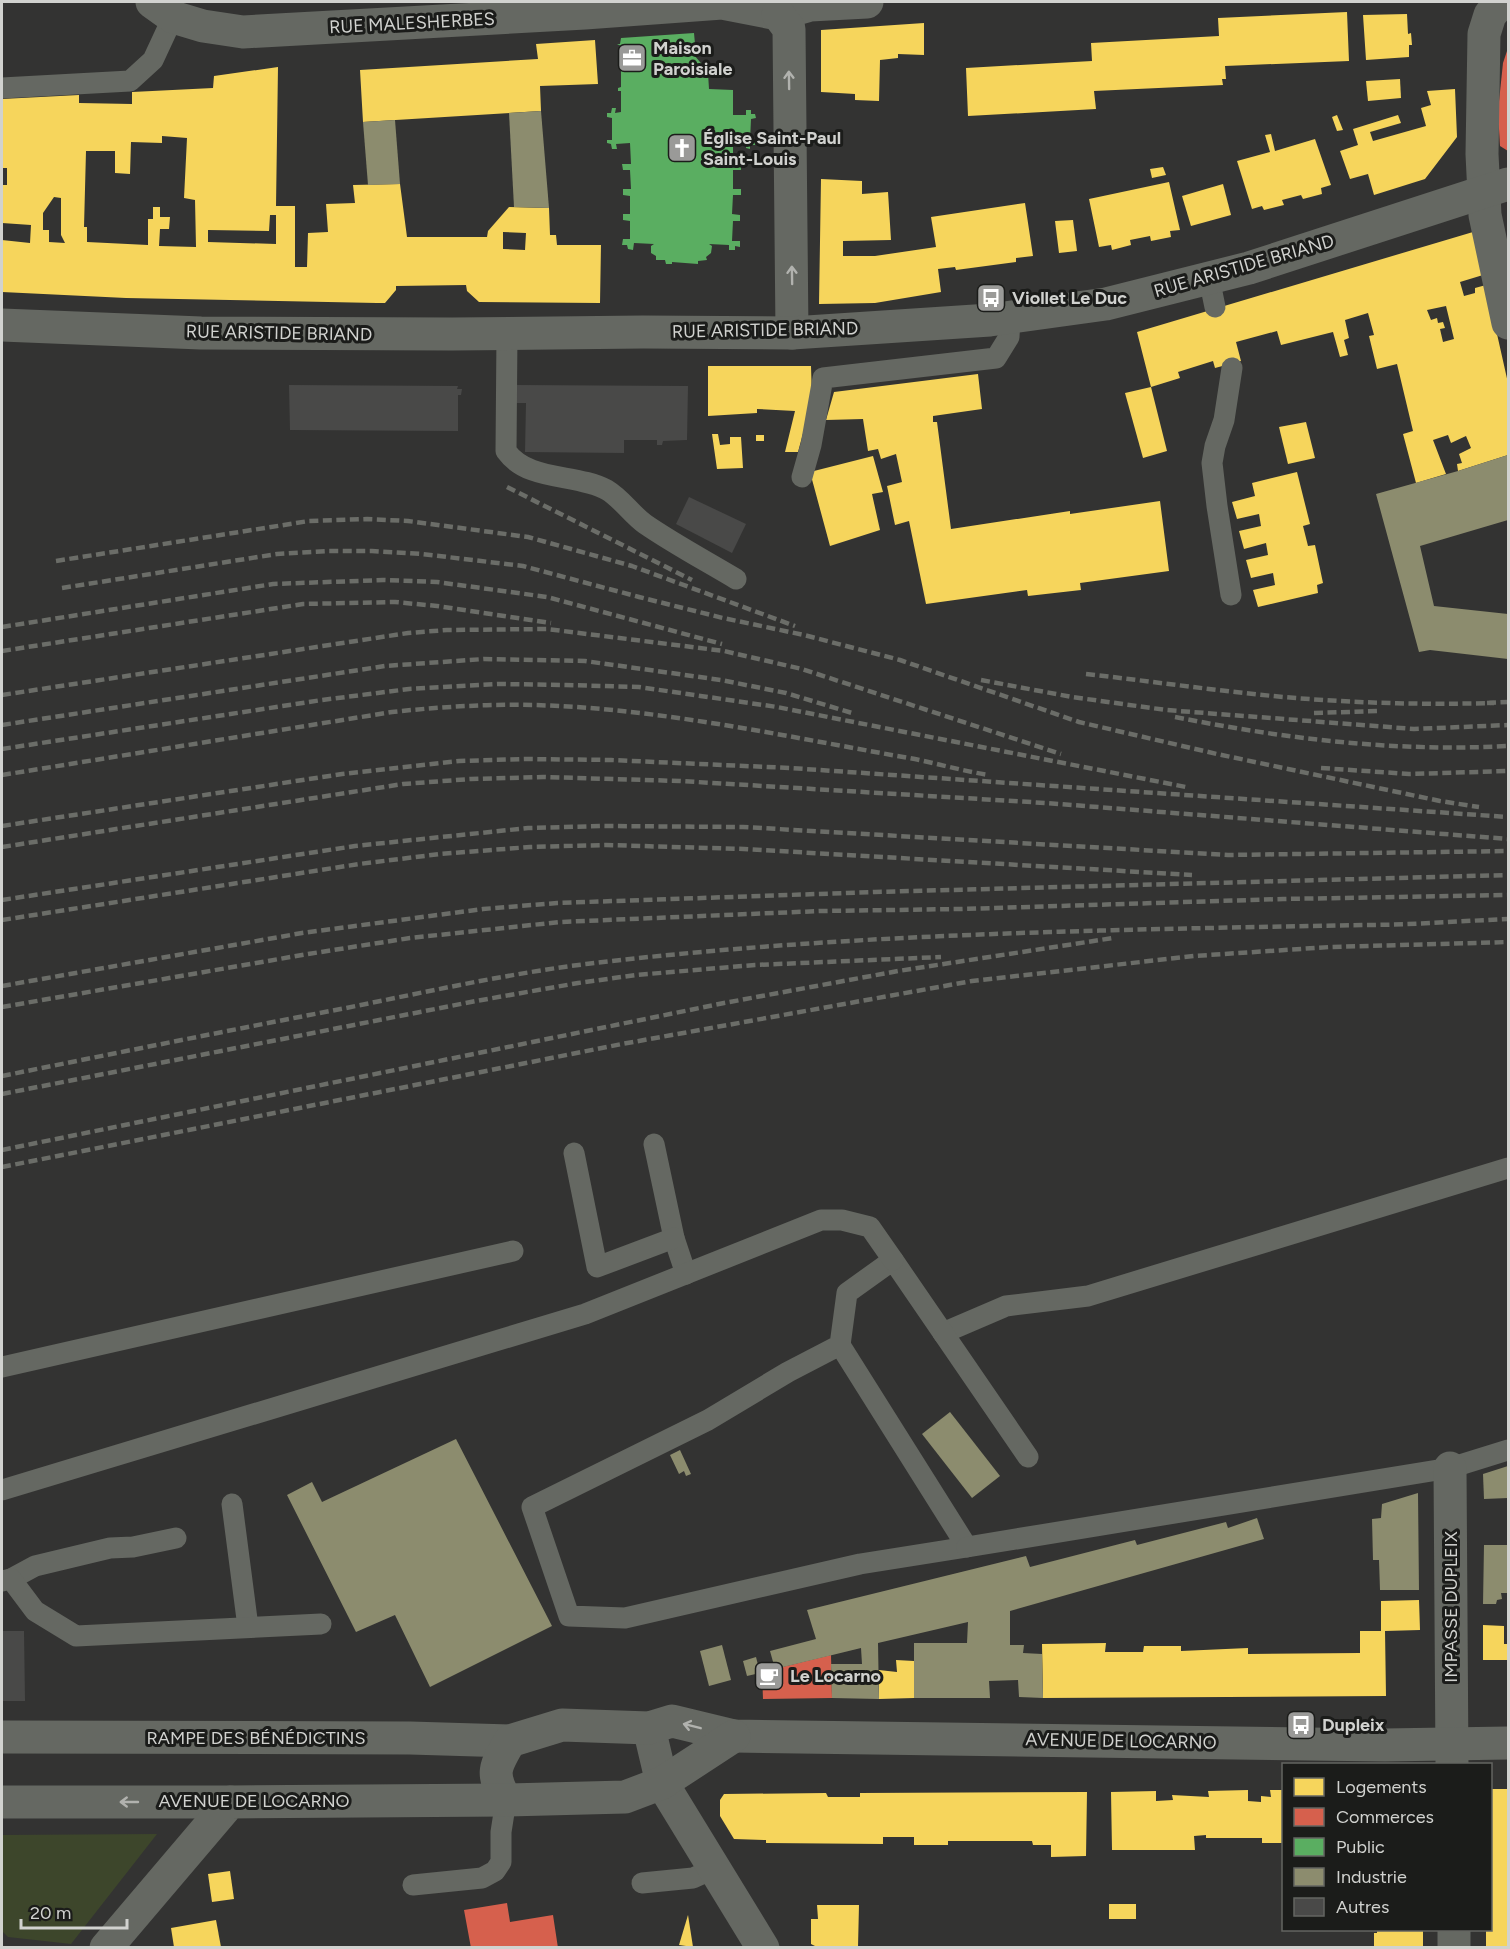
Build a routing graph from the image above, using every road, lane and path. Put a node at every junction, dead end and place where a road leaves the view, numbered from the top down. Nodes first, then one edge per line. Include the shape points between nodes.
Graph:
1 (722, 2) edge
2 (867, 2) edge
3 (1501, 2) edge
4 (168, 7) edge
5 (584, 7) edge
6 (778, 14) junction
7 (2, 88) edge
8 (1497, 187) edge
9 (1010, 317) junction
10 (1509, 323) edge
11 (2, 325) edge
12 (507, 333) junction
13 (792, 333) junction
14 (1232, 368) dead end
15 (802, 477) dead end
16 (736, 579) dead end
17 (1231, 595) dead end
18 (654, 1144) dead end
19 (574, 1153) dead end
20 (1509, 1168) edge
21 (674, 1238) junction
22 (513, 1251) dead end
23 (893, 1260) junction
24 (686, 1274) junction
25 (943, 1333) junction
26 (840, 1345) junction
27 (2, 1366) edge
28 (1509, 1450) edge
29 (1028, 1457) dead end
30 (1450, 1468) junction
31 (2, 1490) edge
32 (232, 1504) dead end
33 (176, 1538) dead end
34 (967, 1547) junction
35 (6, 1580) edge
36 (321, 1624) dead end
37 (248, 1627) junction
38 (649, 1728) junction
39 (734, 1736) junction
40 (2, 1737) edge
41 (510, 1741) junction
42 (1509, 1743) edge
43 (1452, 1755) edge
44 (662, 1783) junction
45 (506, 1800) junction
46 (2, 1802) edge
47 (230, 1802) junction
48 (715, 1868) junction
49 (642, 1883) dead end
50 (412, 1885) dead end
51 (1454, 1931) edge
52 (106, 1947) edge
53 (764, 1947) edge
54 (1455, 1947) edge

1 - 5 street, RUE MALESHERBES
1 - 6 street, RUE MALESHERBES
2 - 6 street, RUE MALESHERBES via 810,5
3 - 8 street via 1490,15 1484,34 1482,154
4 - 5 street, RUE MALESHERBES via 203,26 243,32
4 - 7 lane via 153,60 130,81
13 -> 6 street via 789,29
8 - 9 street, RUE ARISTIDE BRIAND via 1249,268 1212,292
8 - 10 street via 1485,215
9 - 13 street, RUE ARISTIDE BRIAND
9 - 15 lane via 1009,337 996,358 823,378
11 - 12 street, RUE ARISTIDE BRIAND via 201,333
12 - 13 street, RUE ARISTIDE BRIAND
12 - 16 lane via 507,451 513,460 528,469 607,490 647,525
14 - 17 lane via 1212,463
18 - 21 lane
19 - 21 lane via 597,1267
20 - 25 lane via 1089,1296 1006,1306
21 - 24 lane
22 - 27 lane
23 - 24 lane via 870,1227 842,1220 820,1220
23 - 25 lane
23 - 26 lane via 847,1293
24 - 31 lane via 585,1314
25 - 29 lane
26 - 34 lane
26 - 34 lane via 708,1420 532,1507 569,1616 625,1618 860,1564
28 - 30 lane
30 - 34 lane
30 - 43 street, IMPASSE DUPLEIX
32 - 37 lane
33 - 35 lane via 35,1566
35 - 37 lane via 35,1611 76,1636
36 - 37 lane
39 -> 38 street, AVENUE DE LOCARNO via 672,1721
38 - 41 street, RAMPE DES BÉNÉDICTINS via 562,1725
38 - 44 street
39 - 43 street, AVENUE DE LOCARNO
39 - 44 street, AVENUE DE LOCARNO
40 - 41 street, RAMPE DES BÉNÉDICTINS
41 - 45 street via 495,1773
42 - 43 street, AVENUE DE LOCARNO
44 - 45 street, AVENUE DE LOCARNO via 626,1797
44 - 48 street
45 - 47 street, AVENUE DE LOCARNO
45 - 50 lane via 501,1862 495,1871 482,1878
47 -> 46 street, AVENUE DE LOCARNO
47 - 52 street
48 - 49 lane via 693,1878
48 - 53 street
51 - 54 street

